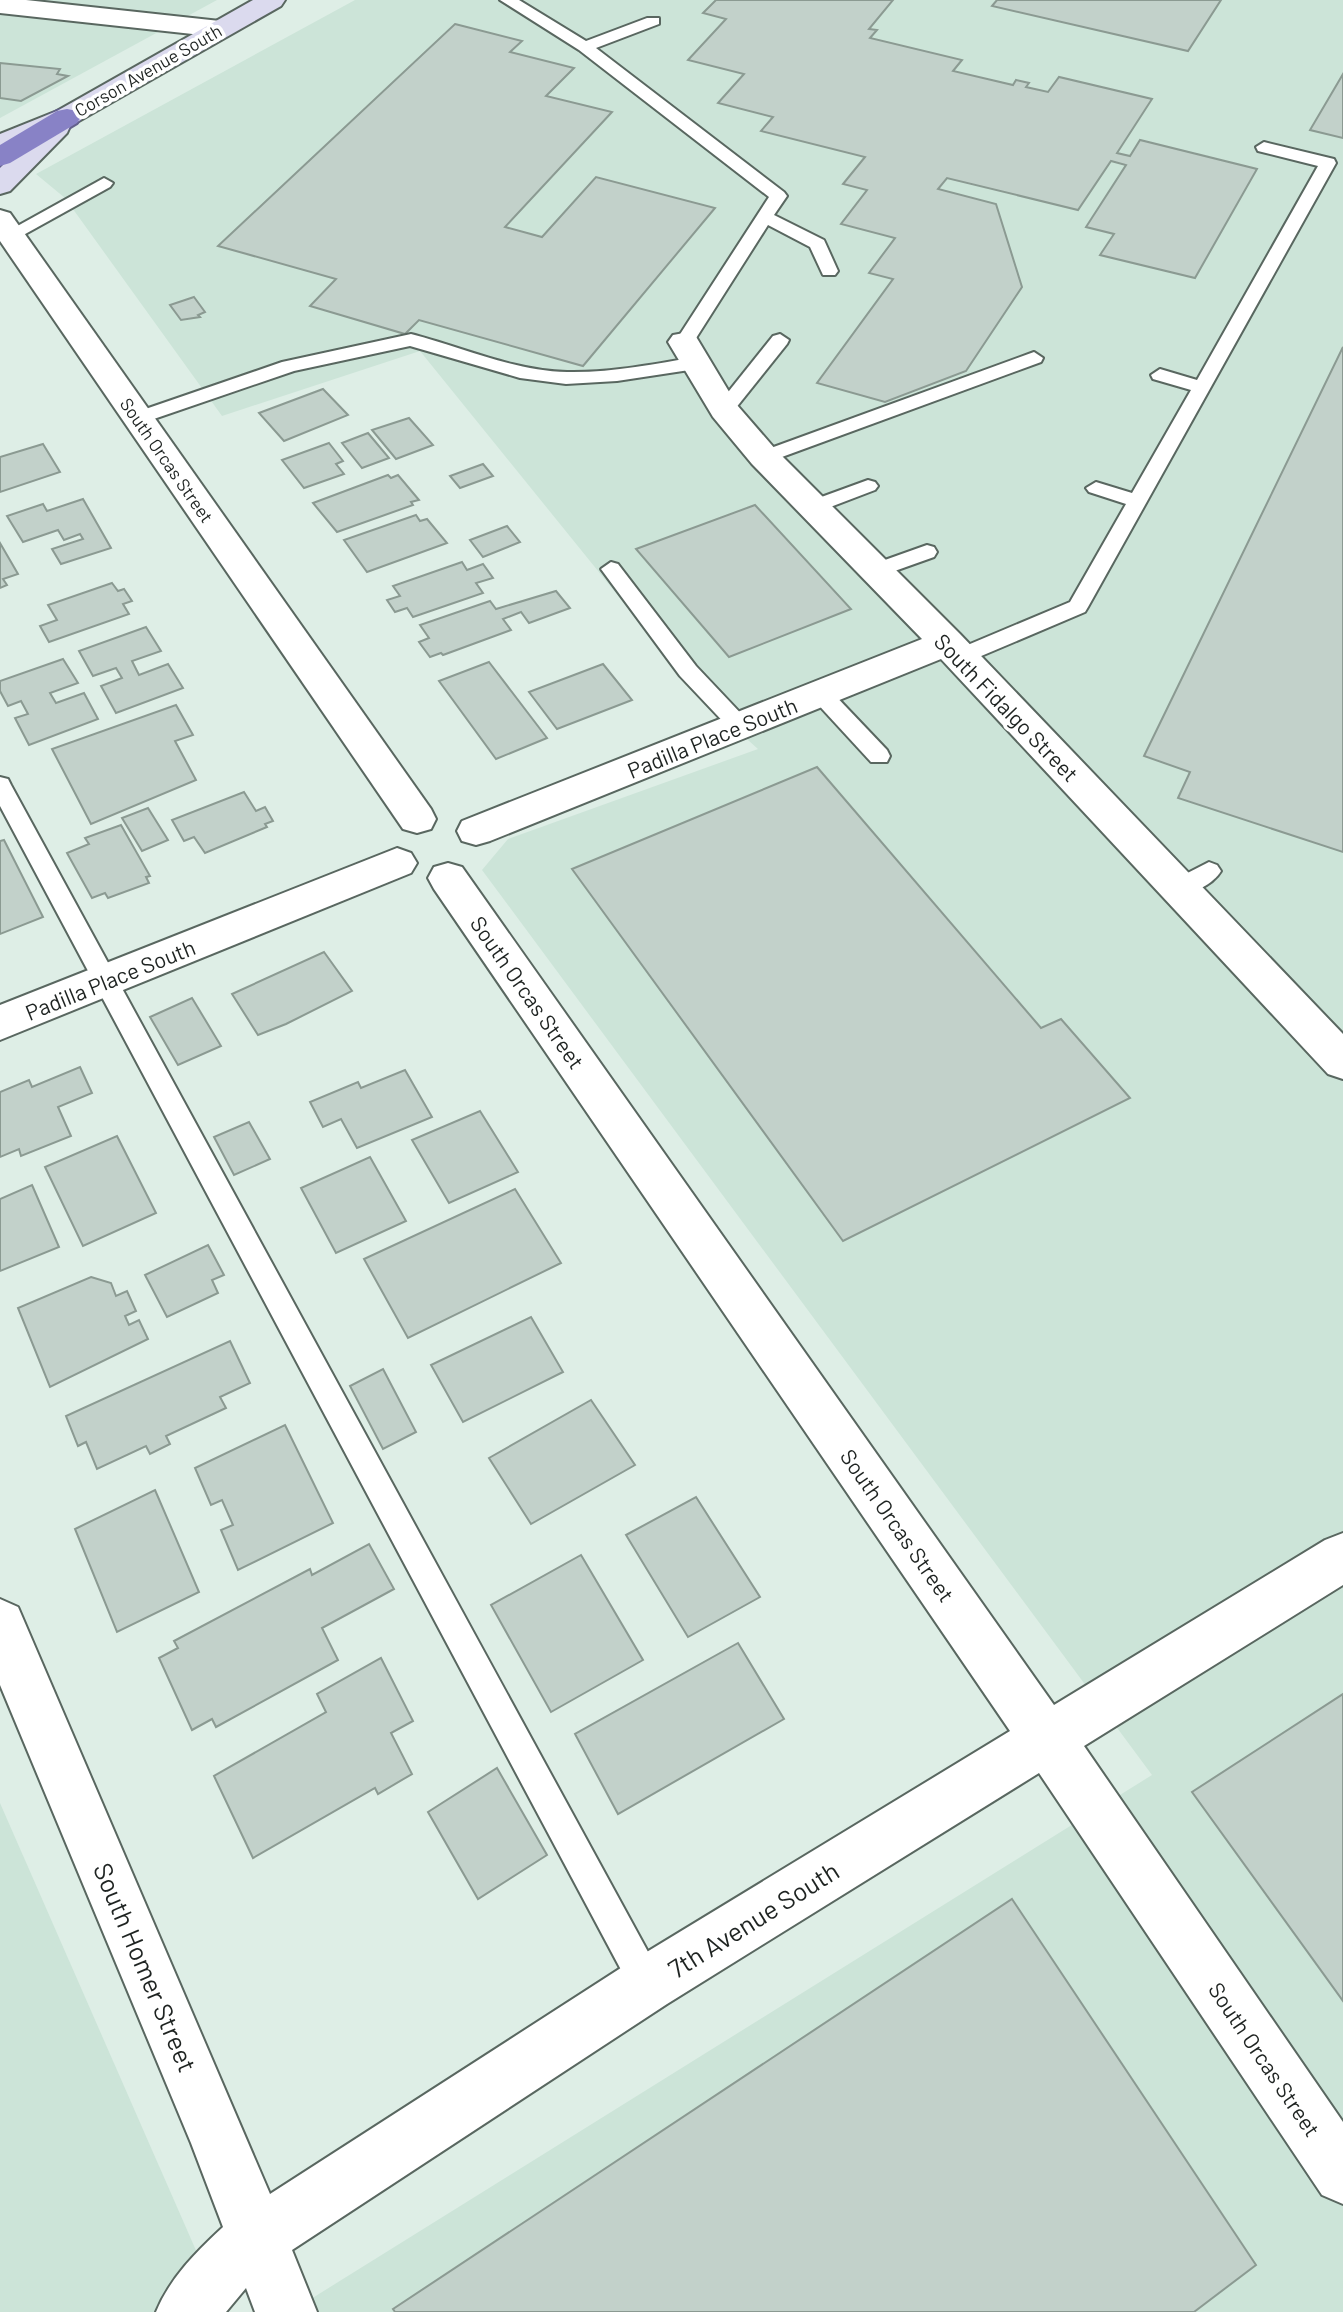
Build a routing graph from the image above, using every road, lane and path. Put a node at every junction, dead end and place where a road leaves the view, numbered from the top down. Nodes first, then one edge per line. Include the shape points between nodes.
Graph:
1 (272, 0) edge
2 (508, 0) edge
3 (0, 5) edge
4 (653, 21) dead end
5 (220, 29) junction
6 (585, 47) junction
7 (67, 117) junction
8 (0, 144) edge
9 (1264, 147) dead end
10 (0, 157) edge
11 (104, 183) dead end
12 (0, 185) edge
13 (765, 217) junction
14 (6, 226) edge
15 (829, 271) dead end
16 (780, 340) dead end
17 (690, 353) junction
18 (1034, 358) dead end
19 (1160, 375) dead end
20 (1202, 387) junction
21 (724, 410) junction
22 (138, 418) junction
23 (764, 457) junction
24 (868, 486) dead end
25 (1096, 488) dead end
26 (1138, 501) junction
27 (812, 508) junction
28 (927, 552) dead end
29 (611, 569) dead end
30 (875, 571) junction
31 (953, 650) junction
32 (821, 694) junction
33 (740, 726) junction
34 (879, 756) dead end
35 (0, 785) edge
36 (417, 819) junction
37 (476, 831) junction
38 (397, 863) junction
39 (448, 878) junction
40 (105, 981) junction
41 (0, 1023) edge
42 (1343, 1062) edge
43 (1343, 1557) edge
44 (0, 1624) edge
45 (1046, 1737) junction
46 (647, 1984) junction
47 (1343, 2174) edge
48 (258, 2237) junction
49 (187, 2312) edge
50 (286, 2312) edge

1 - 5 main road, Corson Avenue South
2 - 6 lane
3 - 5 street
4 - 6 lane
5 - 7 main road, Corson Avenue South
6 - 13 lane via 778,196
7 - 8 main road, Corson Avenue South
7 - 10 highway
7 - 12 main road, Corson Avenue South
9 - 20 lane via 1328,163
11 - 14 lane
13 - 15 lane via 818,244
13 - 17 lane
14 - 22 street, South Orcas Street
16 - 21 lane
17 - 21 street, South Fidalgo Street
17 - 22 lane via 617,375 566,378 520,372 411,340 289,366
18 - 23 lane
19 - 20 lane
20 - 26 lane
21 - 23 street, South Fidalgo Street
22 - 36 street, South Orcas Street
23 - 27 street, South Fidalgo Street
24 - 27 lane
25 - 26 lane
26 - 31 lane via 1078,607
27 - 30 street, South Fidalgo Street
28 - 30 lane
29 - 33 lane via 688,671
30 - 31 street, South Fidalgo Street
31 - 32 street, Padilla Place South
31 - 42 street, South Fidalgo Street via 1193,879
32 - 33 street, Padilla Place South
32 - 34 lane
33 - 37 street, Padilla Place South
35 - 40 lane
36 - 37 street via 449,815
36 - 38 street via 394,842
37 - 39 street via 479,855
38 - 39 street via 419,877
38 - 40 street, Padilla Place South
39 - 45 street, South Orcas Street
40 - 41 street, Padilla Place South
40 - 46 lane
43 - 45 street, 7th Avenue South
44 - 48 street, South Homer Street
45 - 46 street, 7th Avenue South
45 - 47 street, South Orcas Street
46 - 48 street, 7th Avenue South
48 - 49 street, 7th Avenue South via 221,2270
48 - 50 street, South Homer Street

